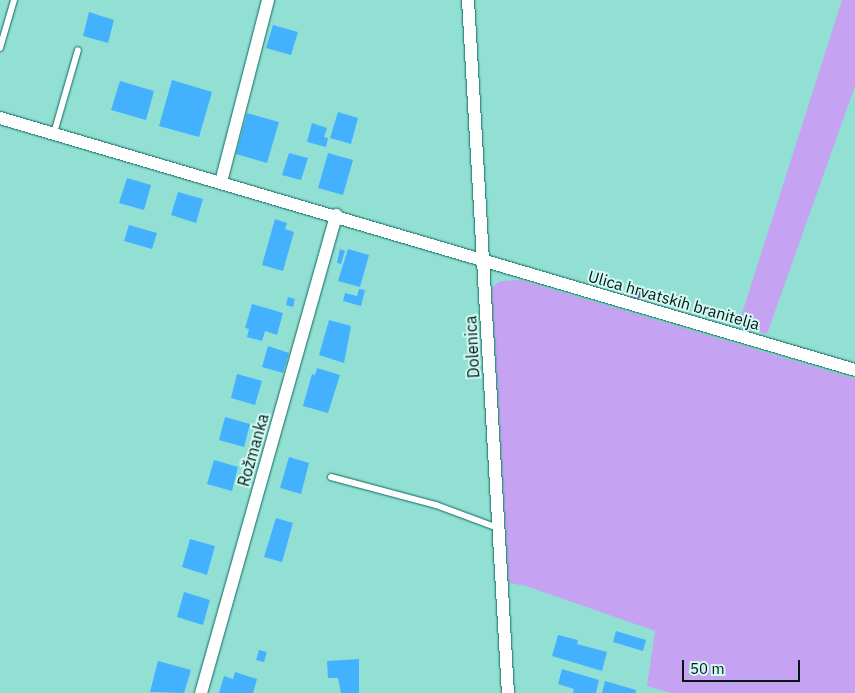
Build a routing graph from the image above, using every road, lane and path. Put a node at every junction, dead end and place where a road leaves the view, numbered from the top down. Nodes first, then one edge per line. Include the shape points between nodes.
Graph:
1 (14, 0) edge
2 (268, 0) edge
3 (468, 0) edge
4 (0, 48) edge
5 (78, 50) dead end
6 (0, 118) edge
7 (54, 133) junction
8 (221, 182) junction
9 (336, 215) junction
10 (483, 261) junction
11 (855, 370) edge
12 (331, 477) dead end
13 (498, 528) junction
14 (200, 693) edge
15 (508, 693) edge

1 - 4 lane
2 - 8 street
3 - 10 street, Dolenica
5 - 7 lane
6 - 7 street
7 - 8 street
8 - 9 street
9 - 10 street
9 - 14 street, Rožmanka
10 - 11 street, Ulica hrvatskih branitelja
10 - 13 street, Dolenica
12 - 13 lane via 436,505
13 - 15 street, Dolenica

